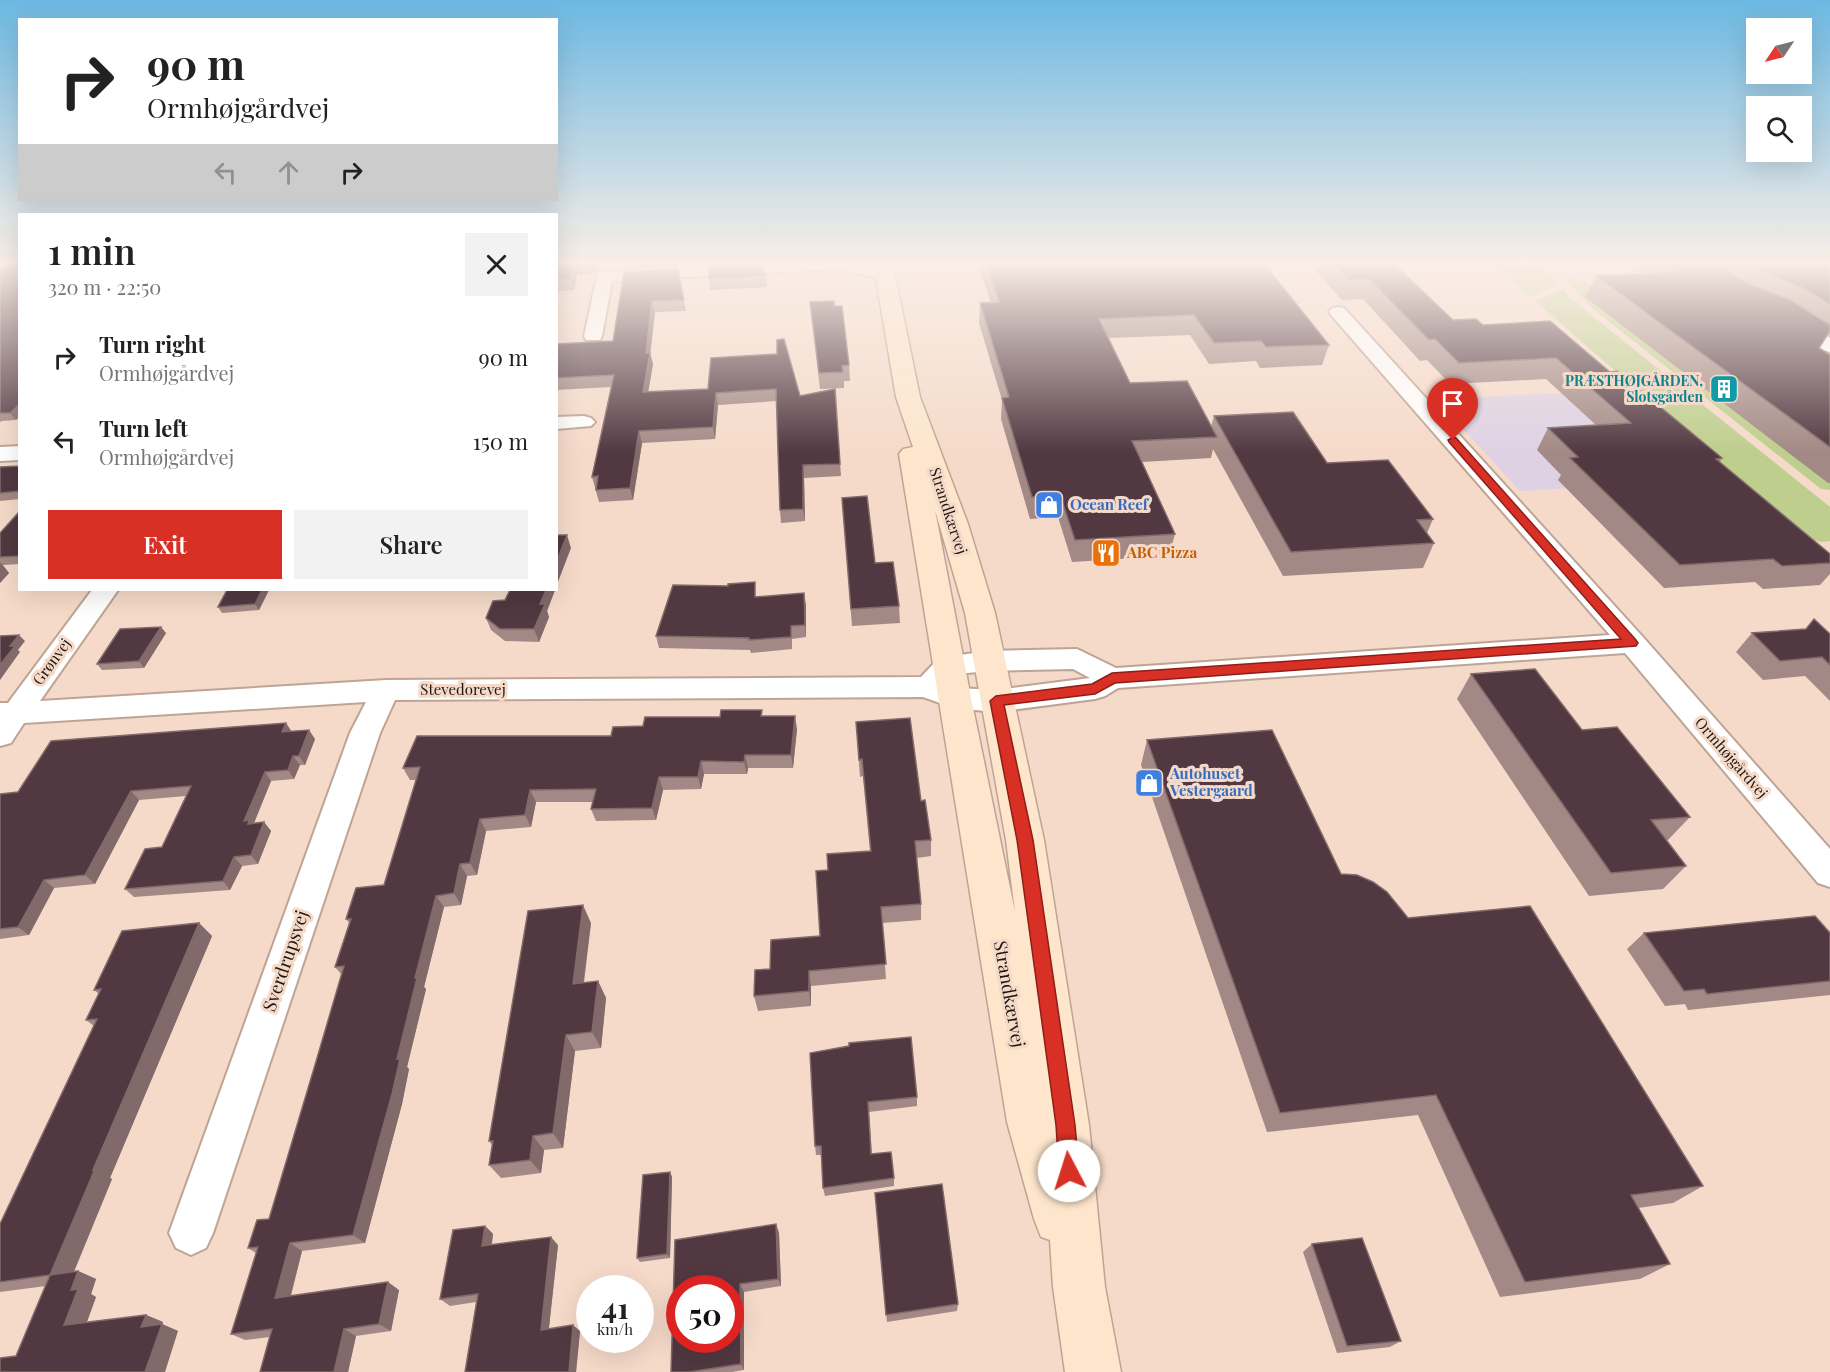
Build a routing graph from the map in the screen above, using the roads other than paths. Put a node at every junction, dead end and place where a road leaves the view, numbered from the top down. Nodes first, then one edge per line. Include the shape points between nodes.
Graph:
1 (595, 325) edge
2 (894, 325) edge
3 (1350, 325) edge
4 (1796, 325) edge
5 (593, 336) dead end
6 (1830, 346) edge
7 (908, 397) junction
8 (584, 422) dead end
9 (558, 423) edge
10 (18, 453) edge
11 (0, 454) edge
12 (104, 591) edge
13 (1632, 643) junction
14 (1112, 678) junction
15 (963, 683) junction
16 (386, 690) junction
17 (5, 720) edge
18 (1830, 873) edge
19 (191, 1233) dead end
20 (1093, 1372) edge

1 - 5 street, Strandkærvej
2 - 7 main road, Strandkærvej
3 - 13 street, Ormhøjgårdvej
4 - 6 street
7 - 15 main road, Strandkærvej via 905,418
7 - 15 main road, Strandkærvej via 954,524 980,613
8 - 9 street
10 - 11 street
12 - 17 street, Grønvej
13 - 14 street
13 - 18 street, Ormhøjgårdvej
14 - 15 street via 1095,689
14 - 15 street via 1077,659
15 - 16 street, Stevedorevej
15 - 20 main road, Strandkærvej via 1025,840 1065,1125 1079,1287
16 - 17 street, Stevedorevej
16 - 19 street, Sverdrupsvej via 365,733

